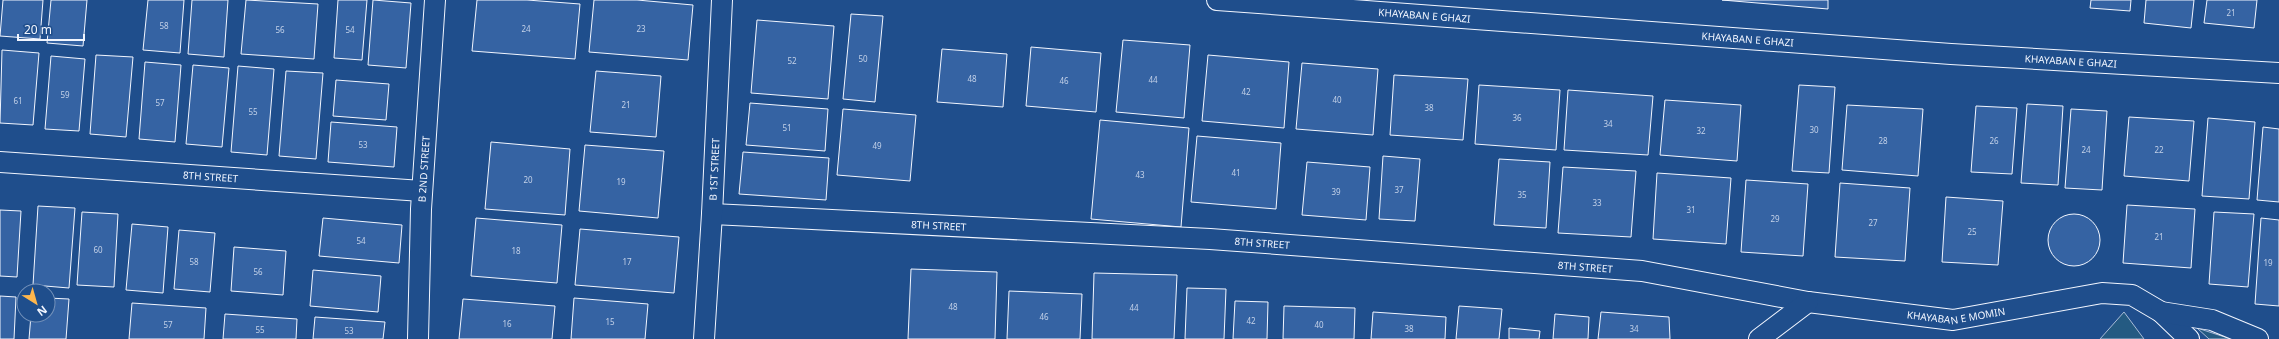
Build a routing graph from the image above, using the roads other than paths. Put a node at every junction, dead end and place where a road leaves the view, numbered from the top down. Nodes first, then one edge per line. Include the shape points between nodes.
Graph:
1 (435, 0) edge
2 (722, 0) edge
3 (1217, 0) edge
4 (2279, 73) edge
5 (0, 162) edge
6 (422, 191) junction
7 (712, 214) junction
8 (1808, 302) junction
9 (2161, 312) junction
10 (418, 339) edge
11 (704, 339) edge
12 (1759, 339) edge
13 (2189, 339) edge
14 (2258, 339) edge

1 - 6 street, B 2ND STREET
2 - 7 street, B 1ST STREET
3 - 4 street, KHAYABAN E GHAZI via 1951,54
5 - 6 street, 8TH STREET
6 - 10 street, B 2ND STREET
7 - 8 street, 8TH STREET via 1210,240 1642,271
7 - 11 street, B 1ST STREET
8 - 9 street, KHAYABAN E MOMIN via 1953,320 2102,293 2132,295
8 - 12 street
9 - 13 street, KHAYABAN E MOMIN
9 - 14 street, KHAYABAN E MOMIN via 2212,320

